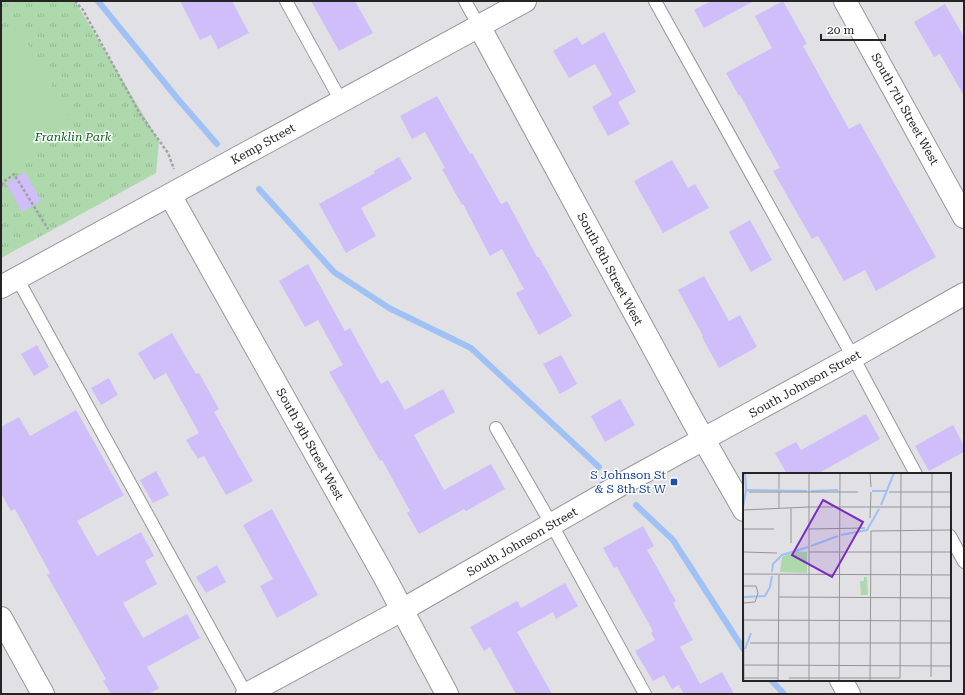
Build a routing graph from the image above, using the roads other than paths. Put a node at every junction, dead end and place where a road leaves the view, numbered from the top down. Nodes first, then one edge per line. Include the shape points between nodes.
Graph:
1 (286, 1) edge
2 (465, 1) edge
3 (525, 1) edge
4 (655, 1) edge
5 (845, 1) edge
6 (478, 26) junction
7 (341, 101) junction
8 (170, 195) junction
9 (964, 217) edge
10 (9, 283) edge
11 (964, 294) edge
12 (853, 357) junction
13 (496, 428) dead end
14 (703, 439) junction
15 (915, 473) edge
16 (743, 508) edge
17 (552, 525) junction
18 (951, 538) edge
19 (964, 562) edge
20 (402, 610) junction
21 (1, 618) edge
22 (842, 681) edge
23 (43, 694) edge
24 (246, 694) edge
25 (447, 694) edge
26 (645, 694) edge
27 (849, 694) edge

1 - 7 lane
2 - 6 lane
3 - 6 street, Kemp Street
4 - 12 lane
5 - 9 street, South 7th Street West
6 - 7 street, Kemp Street
6 - 14 street, South 8th Street West
7 - 8 street, Kemp Street
8 - 10 street, Kemp Street
8 - 20 street, South 9th Street West
10 - 24 lane
11 - 12 street, South Johnson Street
12 - 14 street, South Johnson Street
12 - 15 lane
13 - 17 lane
14 - 16 street, South 8th Street West
14 - 17 street, South Johnson Street
17 - 20 street, South Johnson Street
17 - 26 lane
18 - 19 lane
20 - 24 street, South Johnson Street
20 - 25 street, South 9th Street West
21 - 23 street
22 - 27 street

